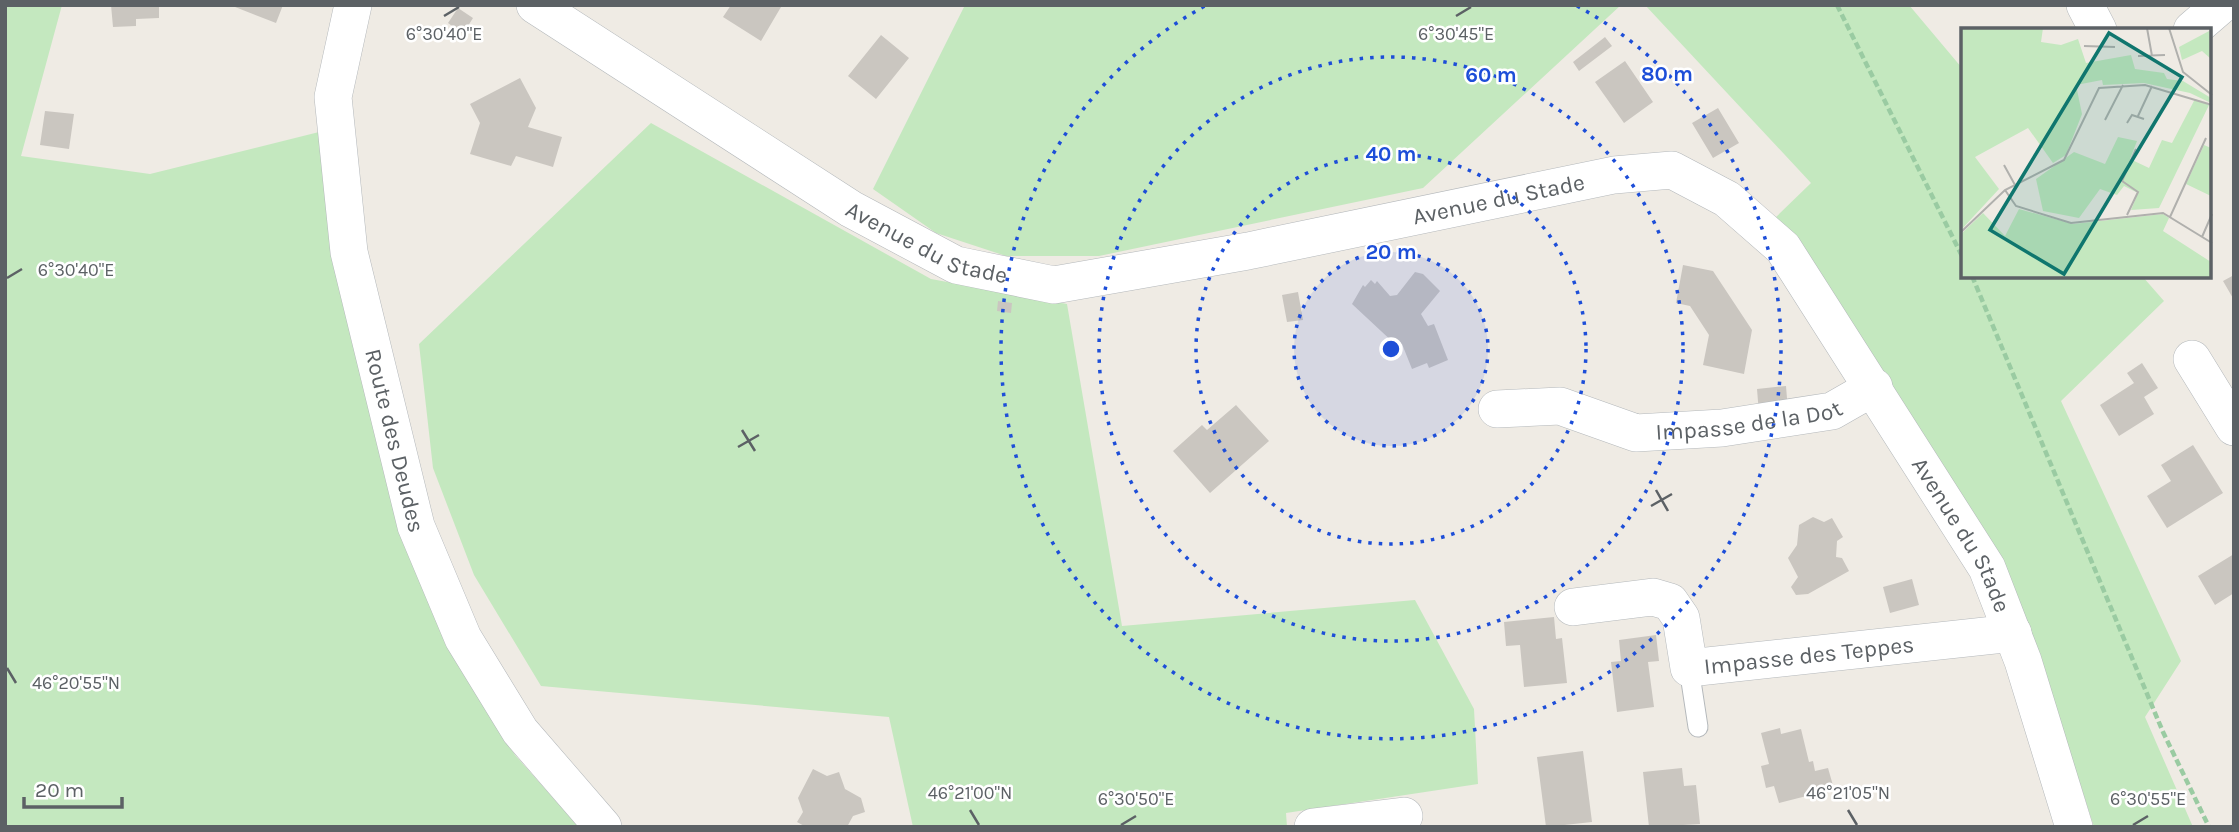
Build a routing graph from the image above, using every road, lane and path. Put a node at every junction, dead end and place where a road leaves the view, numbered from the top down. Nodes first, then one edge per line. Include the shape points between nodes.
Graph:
1 (353, 5) edge
2 (535, 5) edge
3 (1837, 5) edge
4 (2085, 5) edge
5 (2221, 5) edge
6 (2097, 28) edge
7 (2194, 28) edge
8 (1961, 254) edge
9 (1973, 278) edge
10 (2192, 359) dead end
11 (1874, 387) junction
12 (1497, 409) dead end
13 (2234, 427) edge
14 (1573, 607) dead end
15 (2013, 633) junction
16 (1689, 668) junction
17 (1698, 727) dead end
18 (1404, 816) dead end
19 (603, 827) edge
20 (1313, 827) edge
21 (2074, 827) edge
22 (2209, 827) edge

1 - 19 street, Route des Deudes via 332,97 349,252 416,526 463,638 520,731
2 - 11 street, Avenue du Stade via 851,209 956,265 1054,285 1248,251 1614,175 1672,170 1727,199 1783,248
3 - 8 path
4 - 6 street
5 - 7 street
9 - 22 path via 2163,733
10 - 13 street
11 - 12 street, Impasse de la Dot via 1832,411 1722,428 1636,433 1560,406
11 - 15 street, Avenue du Stade via 1987,568
14 - 16 street, Impasse des Teppes via 1653,597 1670,602 1681,618
15 - 16 street, Impasse des Teppes
15 - 21 street, Avenue du Stade
16 - 17 lane
18 - 20 street

